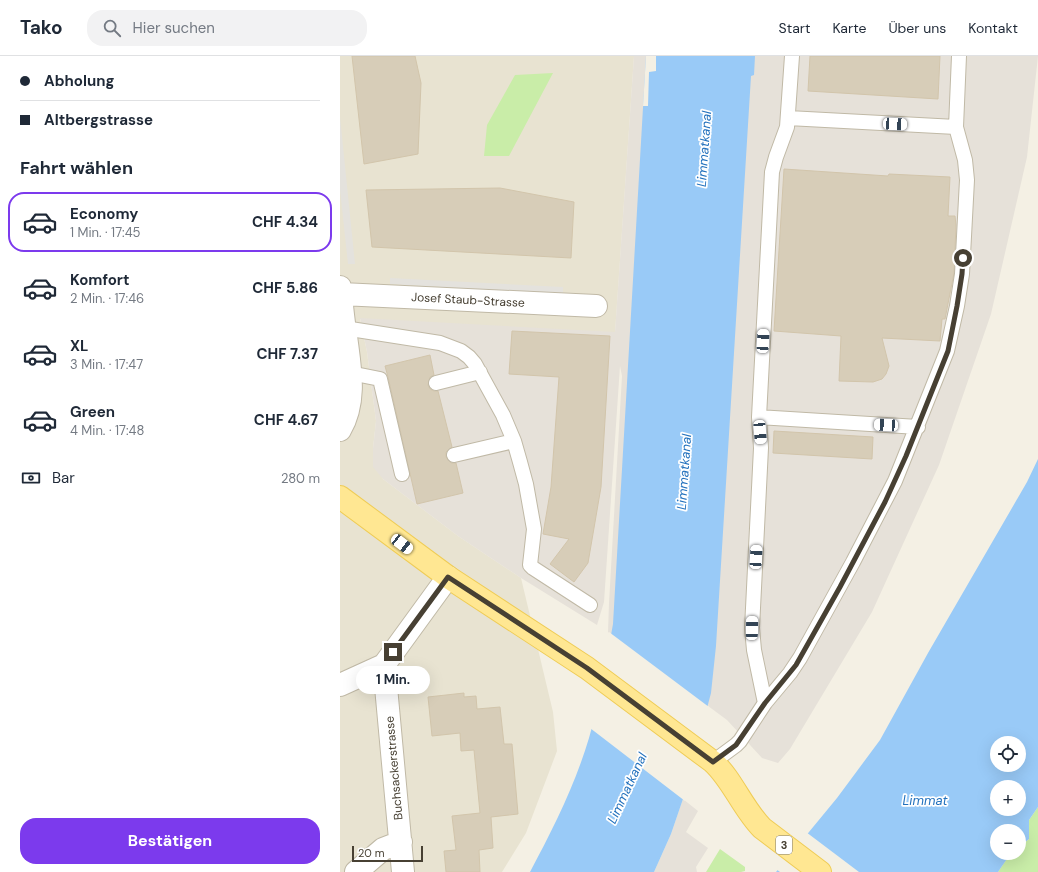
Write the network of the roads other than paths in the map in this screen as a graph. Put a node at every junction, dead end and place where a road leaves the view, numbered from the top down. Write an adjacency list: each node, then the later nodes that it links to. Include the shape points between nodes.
1 (792, 56): 3 (lane)
2 (959, 56): 4 (lane)
3 (788, 118): 4 (lane); 11 (lane, via 772,172)
4 (956, 127): 12 (lane, via 967,170 962,274 950,343)
5 (340, 291): 6 (street, Josef Staub-Strasse); 7 (street)
6 (596, 306)
7 (344, 328): 8 (street); 9 (lane, via 451,346 469,357)
8 (350, 372): 13 (street, via 350,404); 16 (lane, via 380,379)
9 (480, 372): 10 (lane); 14 (lane)
10 (436, 382)
11 (759, 417): 12 (lane); 22 (lane, via 761,448 752,628)
12 (918, 427): 22 (lane, via 896,481 812,637 790,673)
13 (340, 430)
14 (514, 441): 15 (lane); 19 (lane, via 534,520 530,565)
15 (454, 455)
16 (402, 474)
17 (340, 498): 18 (main road, 3)
18 (448, 577): 20 (street); 23 (main road, 3, via 587,668)
19 (590, 605)
20 (384, 665): 21 (street); 24 (street, Buchsackerstrasse)
21 (340, 685)
22 (765, 703): 23 (lane, via 736,745)
23 (713, 762): 27 (main road, 3, via 762,828)
24 (400, 842): 25 (street, via 383,849); 26 (street, Buchsackerstrasse)
25 (356, 872)
26 (403, 872)
27 (820, 872)

